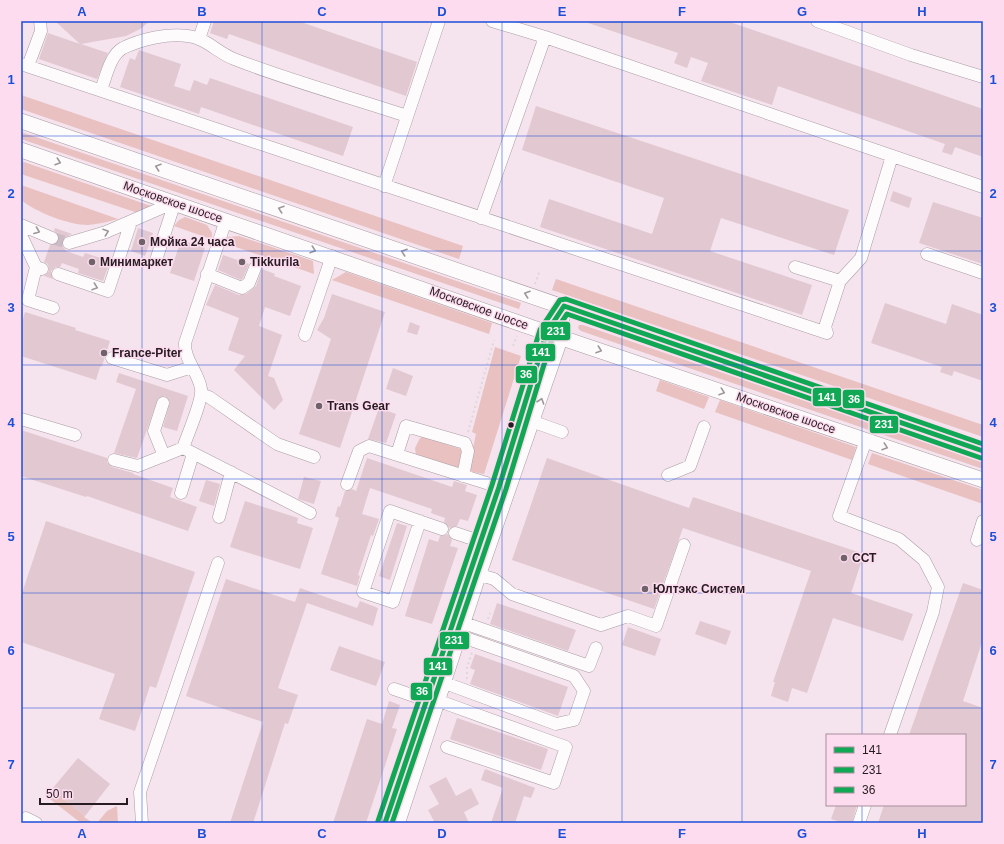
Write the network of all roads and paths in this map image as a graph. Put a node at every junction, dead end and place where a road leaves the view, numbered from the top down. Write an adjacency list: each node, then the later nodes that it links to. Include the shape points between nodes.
1 (40, 21): 8 (street, via 41,31)
2 (205, 21): 7 (street)
3 (439, 21): 11 (street)
4 (492, 21): 6 (street)
5 (817, 21): 9 (street, via 911,55)
6 (545, 37): 14 (street); 18 (street)
7 (199, 39): 10 (street, via 170,36 147,40 122,49 115,55); 11 (street, via 232,58)
8 (25, 65): 10 (street)
9 (983, 77)
10 (101, 90): 15 (street)
11 (407, 116): 15 (street)
12 (21, 120): 37 (main road, one-way to 12)
13 (21, 150): 17 (main road, Московское шоссе, one-way to 17)
14 (892, 156): 16 (street); 34 (street, via 861,258)
15 (384, 186): 18 (street)
16 (983, 187)
17 (175, 202): 19 (main road, Московское шоссе); 20 (street); 27 (street)
18 (481, 218): 34 (street, via 828,333 825,327)
19 (226, 220): 26 (main road, Московское шоссе, one-way to 26); 33 (street)
20 (131, 222): 24 (street, one-way to 20); 32 (street, one-way to 20, via 108,291)
21 (21, 225): 23 (street, one-way to 23)
22 (21, 235): 36 (street, via 39,268)
23 (52, 238)
24 (68, 243)
25 (927, 254): 31 (street)
26 (332, 256): 40 (main road, Московское шоссе); 41 (street)
27 (157, 257)
28 (796, 266): 34 (street)
29 (255, 268): 33 (street, via 249,283 242,288)
30 (540, 270): 35 (path)
31 (983, 273)
32 (58, 274)
33 (207, 274): 46 (street, via 185,343 186,355)
34 (840, 281)
35 (534, 285)
36 (24, 302): 38 (street)
37 (564, 306): 40 (street); 42 (street); 57 (main road)
38 (53, 308)
39 (518, 332): 44 (path)
40 (547, 332): 42 (main road, Московское шоссе); 67 (street)
41 (304, 335)
42 (562, 338): 50 (street, one-way to 42); 54 (main road, Московское шоссе, one-way to 54)
43 (494, 340): 55 (path)
44 (513, 346)
45 (112, 358): 46 (street, via 166,375)
46 (192, 367): 47 (street)
47 (201, 394): 56 (street); 60 (street, via 277,444)
48 (163, 402): 59 (street, via 154,431)
49 (21, 419): 53 (street)
50 (534, 422): 52 (street); 79 (street)
51 (704, 427): 63 (street, via 690,466)
52 (562, 432)
53 (75, 435)
54 (866, 440): 65 (main road, Московское шоссе, one-way to 65); 88 (street, via 839,516 900,539 924,560 938,587 933,612)
55 (466, 443): 58 (street, via 407,422); 64 (street, via 468,451)
56 (188, 451): 59 (street); 62 (street); 68 (street)
57 (983, 451)
58 (397, 454): 64 (street); 66 (street, via 376,447 363,448 356,456)
59 (164, 456): 61 (street, via 138,466)
60 (314, 456)
61 (114, 460)
62 (231, 472): 69 (street); 70 (street)
63 (668, 475)
64 (463, 476): 67 (street)
65 (983, 480)
66 (347, 484)
67 (499, 487): 76 (street)
68 (181, 493)
69 (310, 513)
70 (219, 517)
71 (420, 521): 71 (street, via 390,511 363,592 393,602); 73 (street)
72 (983, 521): 75 (street)
73 (442, 529)
74 (455, 533): 76 (street)
75 (977, 540)
76 (479, 541): 87 (street)
77 (684, 545): 79 (street, via 656,626 628,616 601,625 512,594 494,579)
78 (218, 563): 91 (street, via 140,792)
79 (480, 575): 80 (street)
80 (464, 623): 81 (street); 83 (street, via 589,666)
81 (460, 636): 82 (street); 84 (street)
82 (476, 642): 86 (path, via 466,668); 86 (street, via 574,676 584,691 574,720 556,724)
83 (596, 648)
84 (444, 683): 86 (street); 87 (street)
85 (394, 689): 87 (street)
86 (465, 691)
87 (432, 700): 89 (street, via 566,746 554,783); 92 (street); 93 (street)
88 (890, 734)
89 (447, 747)
90 (865, 806): 94 (street)
91 (142, 823)
92 (385, 823)
93 (399, 823)
94 (859, 823)

